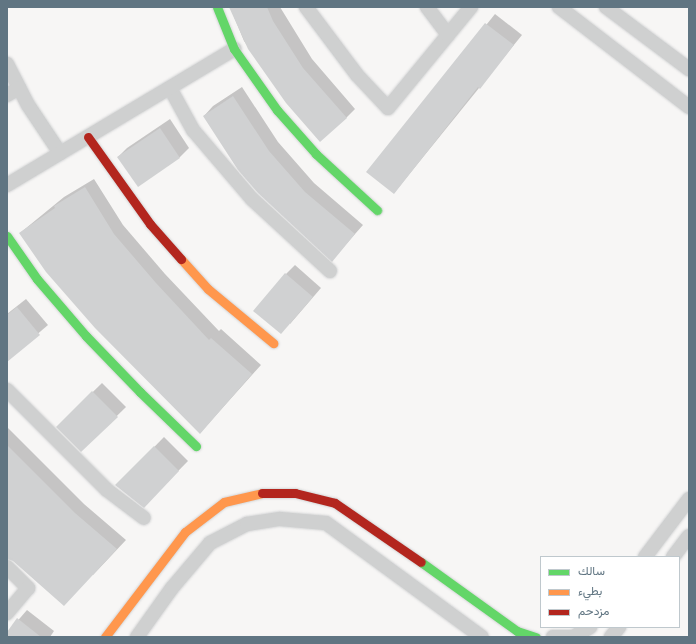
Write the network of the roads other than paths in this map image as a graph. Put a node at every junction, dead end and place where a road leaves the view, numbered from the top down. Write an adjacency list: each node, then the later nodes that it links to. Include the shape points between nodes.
1 (217, 7): 8 (street)
2 (306, 7): 7 (street, via 357,75 388,108)
3 (427, 7): 7 (street)
4 (471, 7): 7 (street)
5 (559, 7): 14 (street)
6 (606, 7): 10 (street)
7 (448, 35)
8 (234, 49): 12 (street); 18 (street, via 277,110 316,154)
9 (7, 64): 11 (street)
10 (689, 69)
11 (20, 88): 13 (street); 16 (street, via 28,105)
12 (170, 88): 15 (street); 20 (street, via 193,130 248,193)
13 (7, 95)
14 (689, 107)
15 (88, 137): 16 (street); 21 (street, via 150,224 208,289)
16 (60, 153): 17 (street)
17 (7, 185)
18 (377, 210)
19 (7, 236): 23 (street, via 37,279 86,336)
20 (330, 271)
21 (273, 343)
22 (7, 390): 25 (street, via 107,490)
23 (196, 446)
24 (689, 500): 27 (street)
25 (144, 518)
26 (689, 536): 28 (street)
27 (646, 556)
28 (674, 556)
29 (7, 567): 30 (street, via 28,588)
30 (7, 613)
31 (588, 628): 38 (street)
32 (618, 628): 39 (street)
33 (105, 637): 36 (street, via 185,532 224,502 260,493 295,493 335,503 517,631)
34 (137, 637): 35 (street, via 172,588 210,543 247,524 280,519 326,523)
35 (482, 637)
36 (536, 637)
37 (553, 637): 38 (street)
38 (573, 637)
39 (611, 637)

